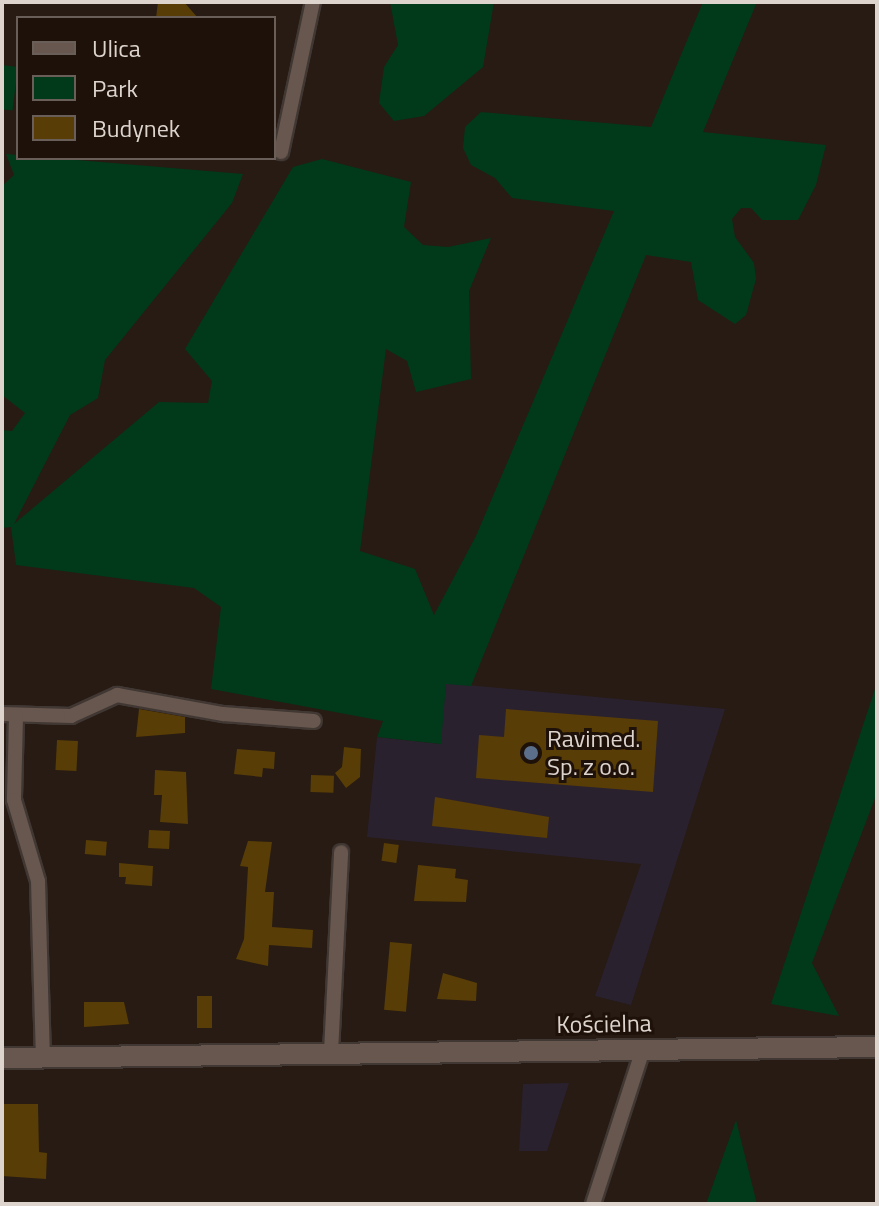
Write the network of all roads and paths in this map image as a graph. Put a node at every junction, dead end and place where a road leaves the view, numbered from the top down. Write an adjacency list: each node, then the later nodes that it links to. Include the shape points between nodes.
1 (313, 2): 2 (street)
2 (281, 152)
3 (9, 715): 4 (street, via 71,716 117,695 223,714); 10 (street, via 14,800 38,881)
4 (314, 721)
5 (341, 852): 8 (street)
6 (877, 1047): 7 (street, Kościelna)
7 (643, 1049): 8 (street, Kościelna); 11 (street)
8 (331, 1052): 10 (street, Kościelna)
9 (2, 1058): 10 (street, Kościelna)
10 (43, 1058)
11 (593, 1204)

